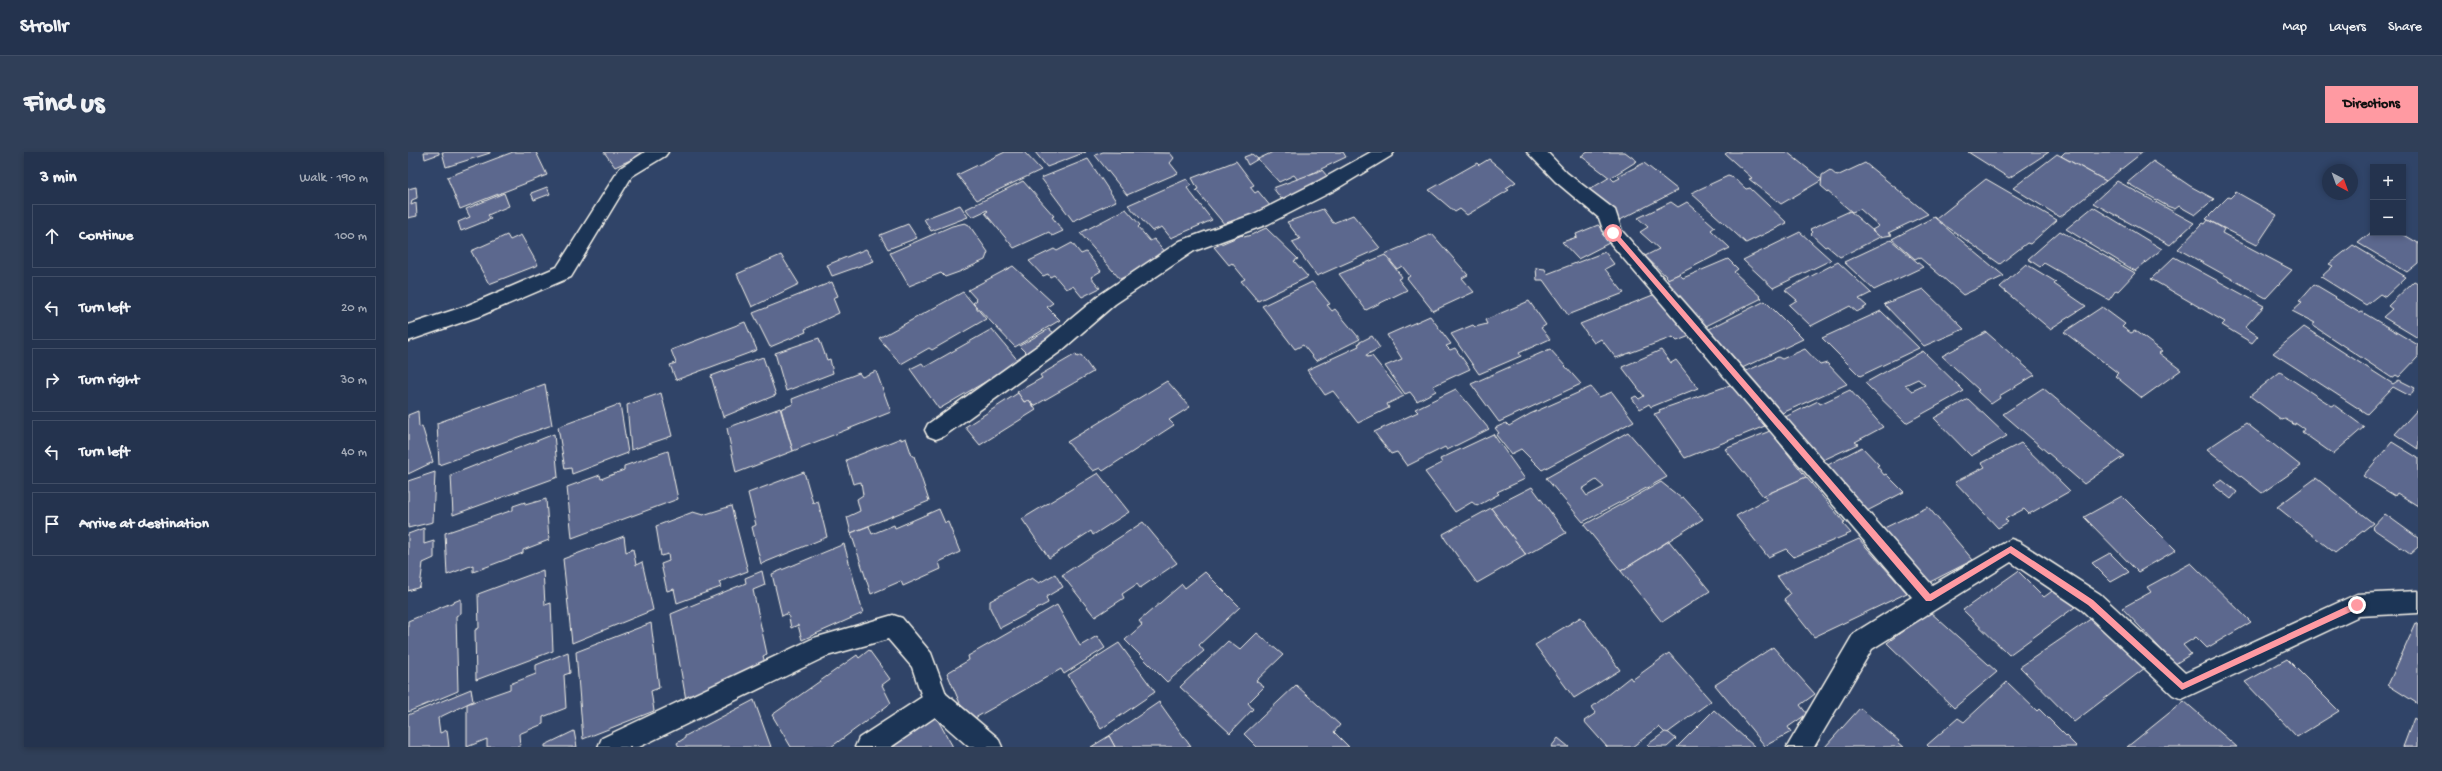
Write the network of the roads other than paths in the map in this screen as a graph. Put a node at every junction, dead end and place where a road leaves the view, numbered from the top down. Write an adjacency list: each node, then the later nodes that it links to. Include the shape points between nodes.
1 (659, 152): 4 (street, via 626,172 564,272 472,311)
2 (1385, 152): 5 (street, via 1261,219 1181,250 1108,299 1054,345)
3 (1536, 152): 6 (street, via 1561,178 1608,215 1613,233)
4 (408, 333)
5 (936, 430)
6 (1929, 599): 7 (street, via 2011,549 2091,602 2182,687 2357,605); 12 (street, via 1863,641)
7 (2418, 602)
8 (936, 702): 9 (street, via 922,661 893,626 823,646); 10 (street); 11 (street)
9 (611, 747)
10 (868, 747)
11 (989, 747)
12 (1800, 747)

